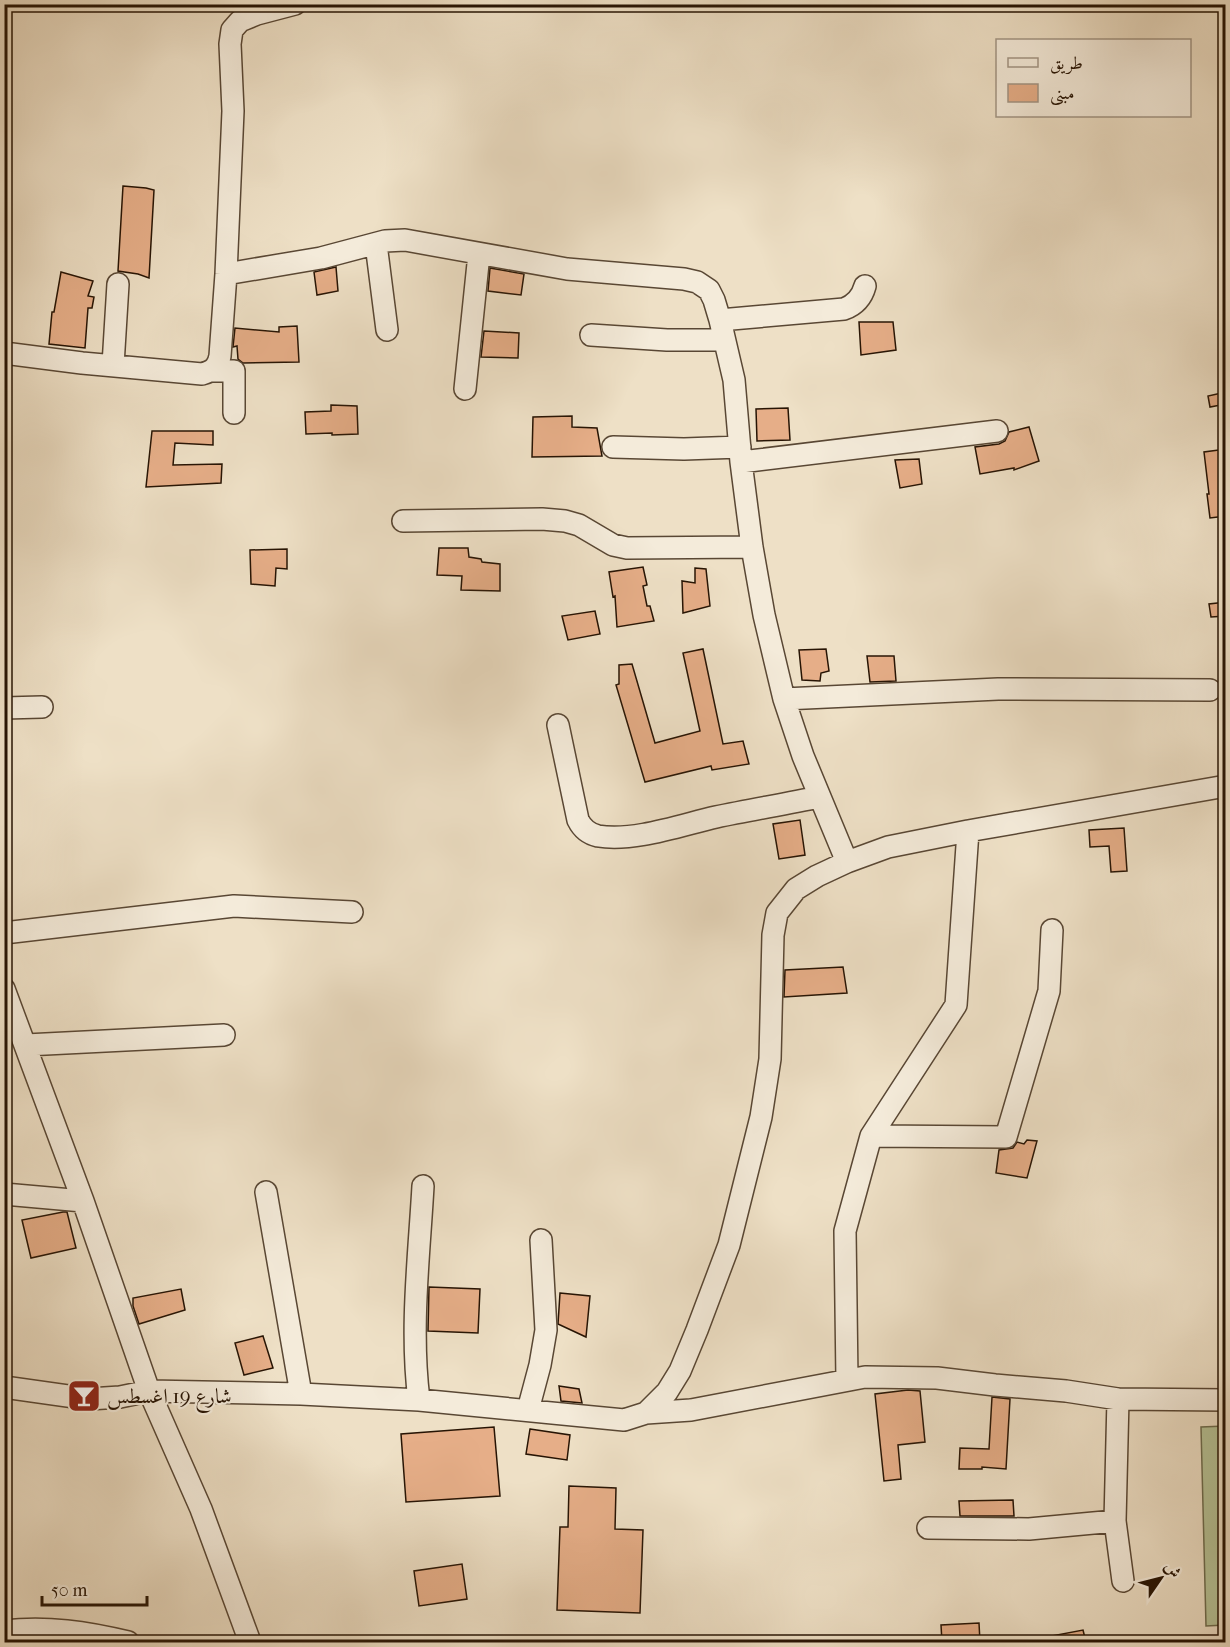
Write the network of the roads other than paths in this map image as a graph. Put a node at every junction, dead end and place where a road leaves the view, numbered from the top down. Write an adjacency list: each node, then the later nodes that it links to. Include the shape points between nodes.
1 (295, 4): 4 (street, via 240,21 232,30)
2 (376, 244): 3 (street, via 405,240); 4 (street); 7 (street)
3 (479, 254): 8 (street, via 567,269 697,282 709,290); 13 (street)
4 (226, 274): 12 (street, via 220,356)
5 (118, 284): 11 (street)
6 (865, 286): 8 (street, via 856,302 844,309)
7 (387, 330)
8 (722, 330): 9 (street, via 667,340); 17 (street, via 734,380)
9 (591, 335)
10 (4, 353): 11 (street)
11 (113, 365): 12 (street, via 202,374)
12 (213, 371): 14 (street, via 234,371)
13 (465, 389)
14 (234, 413)
15 (997, 431): 17 (street)
16 (613, 447): 17 (street)
17 (740, 454): 19 (street)
18 (403, 522): 19 (street, via 542,519 579,525 613,545 627,548)
19 (752, 547): 21 (street)
20 (1210, 690): 21 (street, via 998,689)
21 (784, 699): 26 (street)
22 (42, 707): 23 (street)
23 (4, 708)
24 (558, 724): 26 (street, via 578,820 591,834 642,834)
25 (1226, 786): 27 (street)
26 (819, 797): 28 (street)
27 (968, 831): 28 (street, via 888,847); 35 (street, via 956,1005)
28 (847, 862): 49 (street, via 796,889 777,914 765,1094 729,1245 680,1371 667,1392)
29 (352, 912): 31 (street, via 234,906)
30 (1052, 930): 35 (street, via 1049,991 1005,1137)
31 (4, 933)
32 (4, 989): 34 (street)
33 (224, 1035): 34 (street)
34 (26, 1045): 39 (street)
35 (872, 1136): 41 (street, via 845,1231)
36 (423, 1186): 46 (street, via 416,1314)
37 (266, 1192): 44 (street)
38 (4, 1194): 39 (street)
39 (83, 1201): 43 (street)
40 (542, 1240): 48 (street, via 546,1330)
41 (847, 1380): 45 (street, via 937,1378); 49 (street, via 691,1410)
42 (4, 1387): 43 (street, via 89,1399)
43 (149, 1391): 44 (street); 55 (street, via 201,1509)
44 (301, 1394): 46 (street)
45 (1118, 1399): 47 (street); 50 (street)
46 (419, 1400): 48 (street)
47 (1226, 1400)
48 (528, 1410): 49 (street, via 624,1420)
49 (646, 1413)
50 (1115, 1521): 51 (street, via 1029,1529); 52 (street)
51 (928, 1528)
52 (1123, 1581)
53 (4, 1631): 54 (street, via 77,1632)
54 (128, 1642)
55 (249, 1642)

